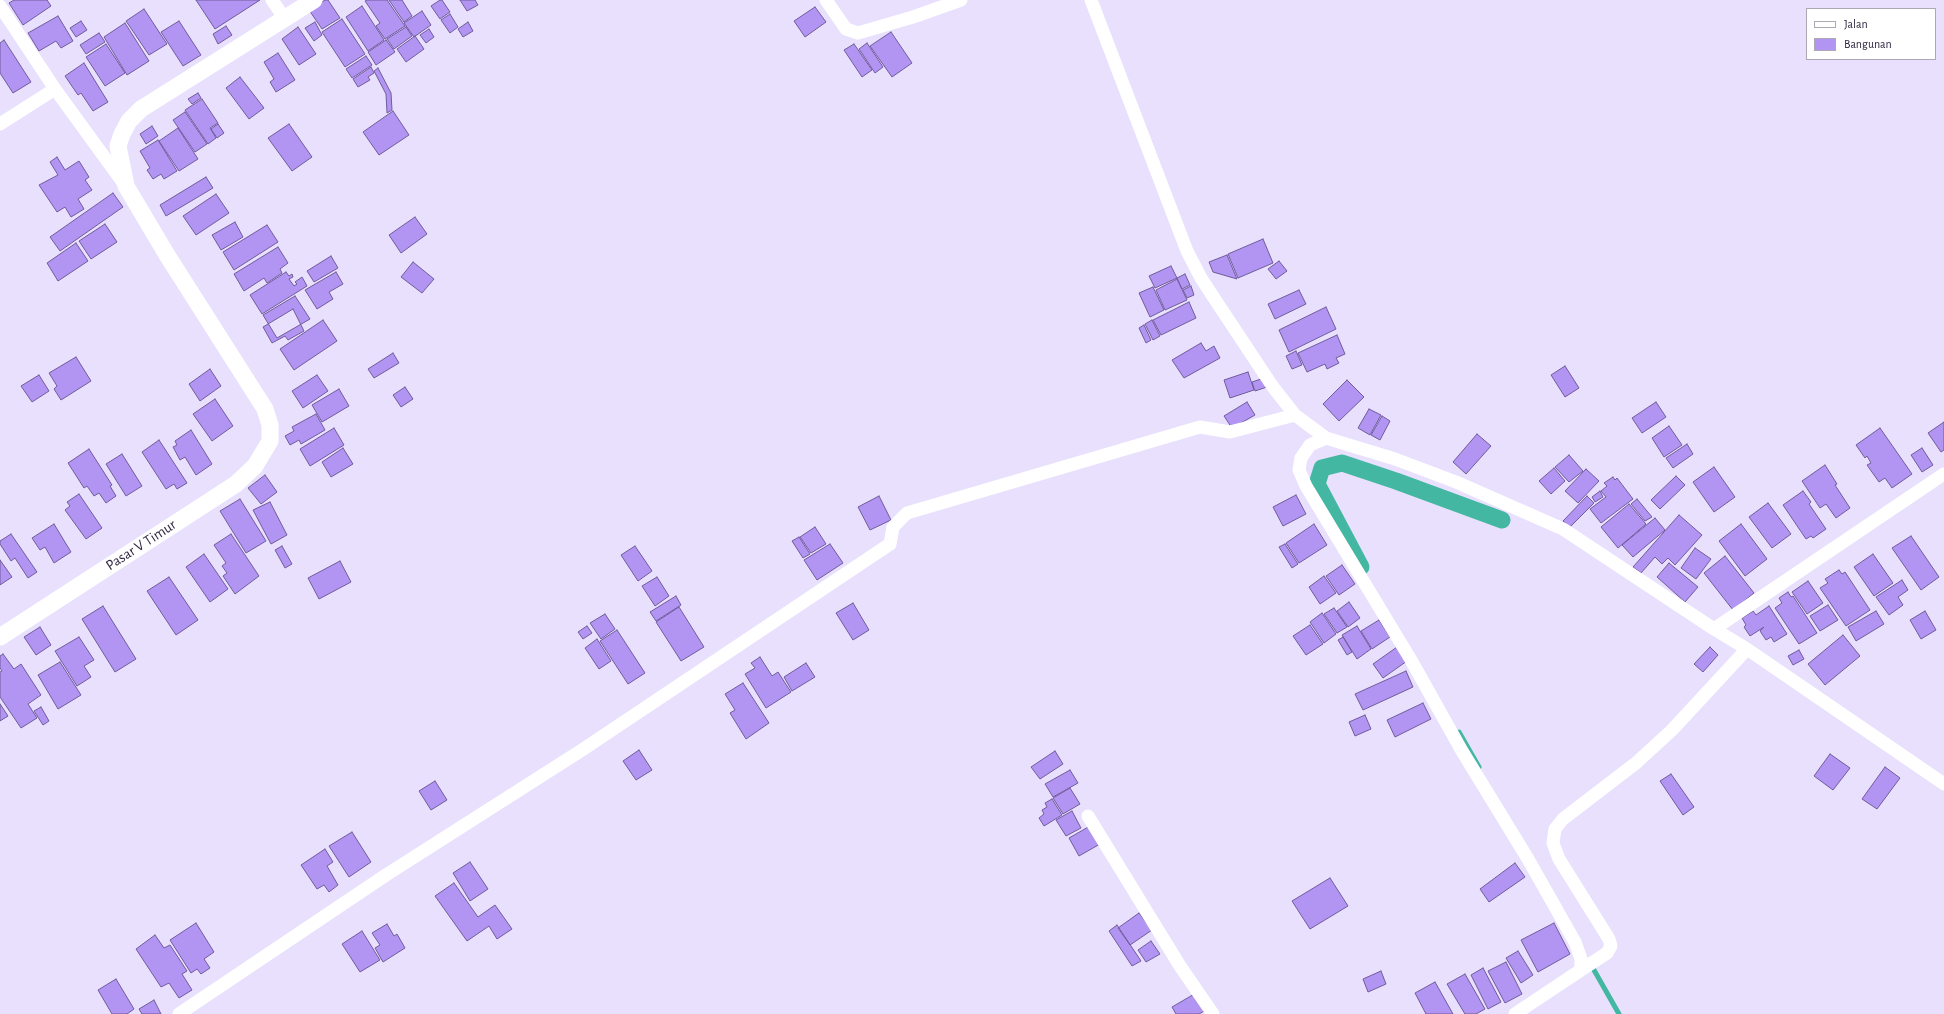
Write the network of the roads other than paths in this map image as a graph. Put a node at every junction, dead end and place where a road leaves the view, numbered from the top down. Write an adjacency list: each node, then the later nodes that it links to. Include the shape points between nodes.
1 (272, 0): 7 (street)
2 (314, 0): 7 (street)
3 (826, 0): 4 (street, via 846,29 858,33)
4 (961, 0)
5 (1091, 0): 11 (street, via 1187,251 1200,278 1273,387)
6 (0, 6): 8 (street)
7 (285, 19): 10 (street, via 141,109 130,121 118,146)
8 (55, 89): 9 (street); 10 (street)
9 (0, 124)
10 (126, 186): 15 (street, Pasar V Timur, via 166,255 265,409 270,425 270,441 255,466 236,484)
11 (1296, 415): 12 (street); 20 (street, via 1230,432 1200,427 907,513 893,527 890,544 582,750 386,875)
12 (1326, 438): 14 (street, via 1456,482 1563,530); 19 (street, via 1310,445 1301,458 1299,470 1304,481 1462,751 1528,858 1575,942)
13 (1944, 474): 14 (street)
14 (1714, 629): 16 (street)
15 (0, 637)
16 (1747, 649): 17 (street); 19 (street, via 1672,730 1636,763 1563,819 1555,830 1554,843 1559,859 1611,946 1607,953)
17 (1944, 784)
18 (1088, 816): 21 (street, via 1180,966)
19 (1584, 968): 22 (street)
20 (179, 1014)
21 (1213, 1014)
22 (1515, 1014)

